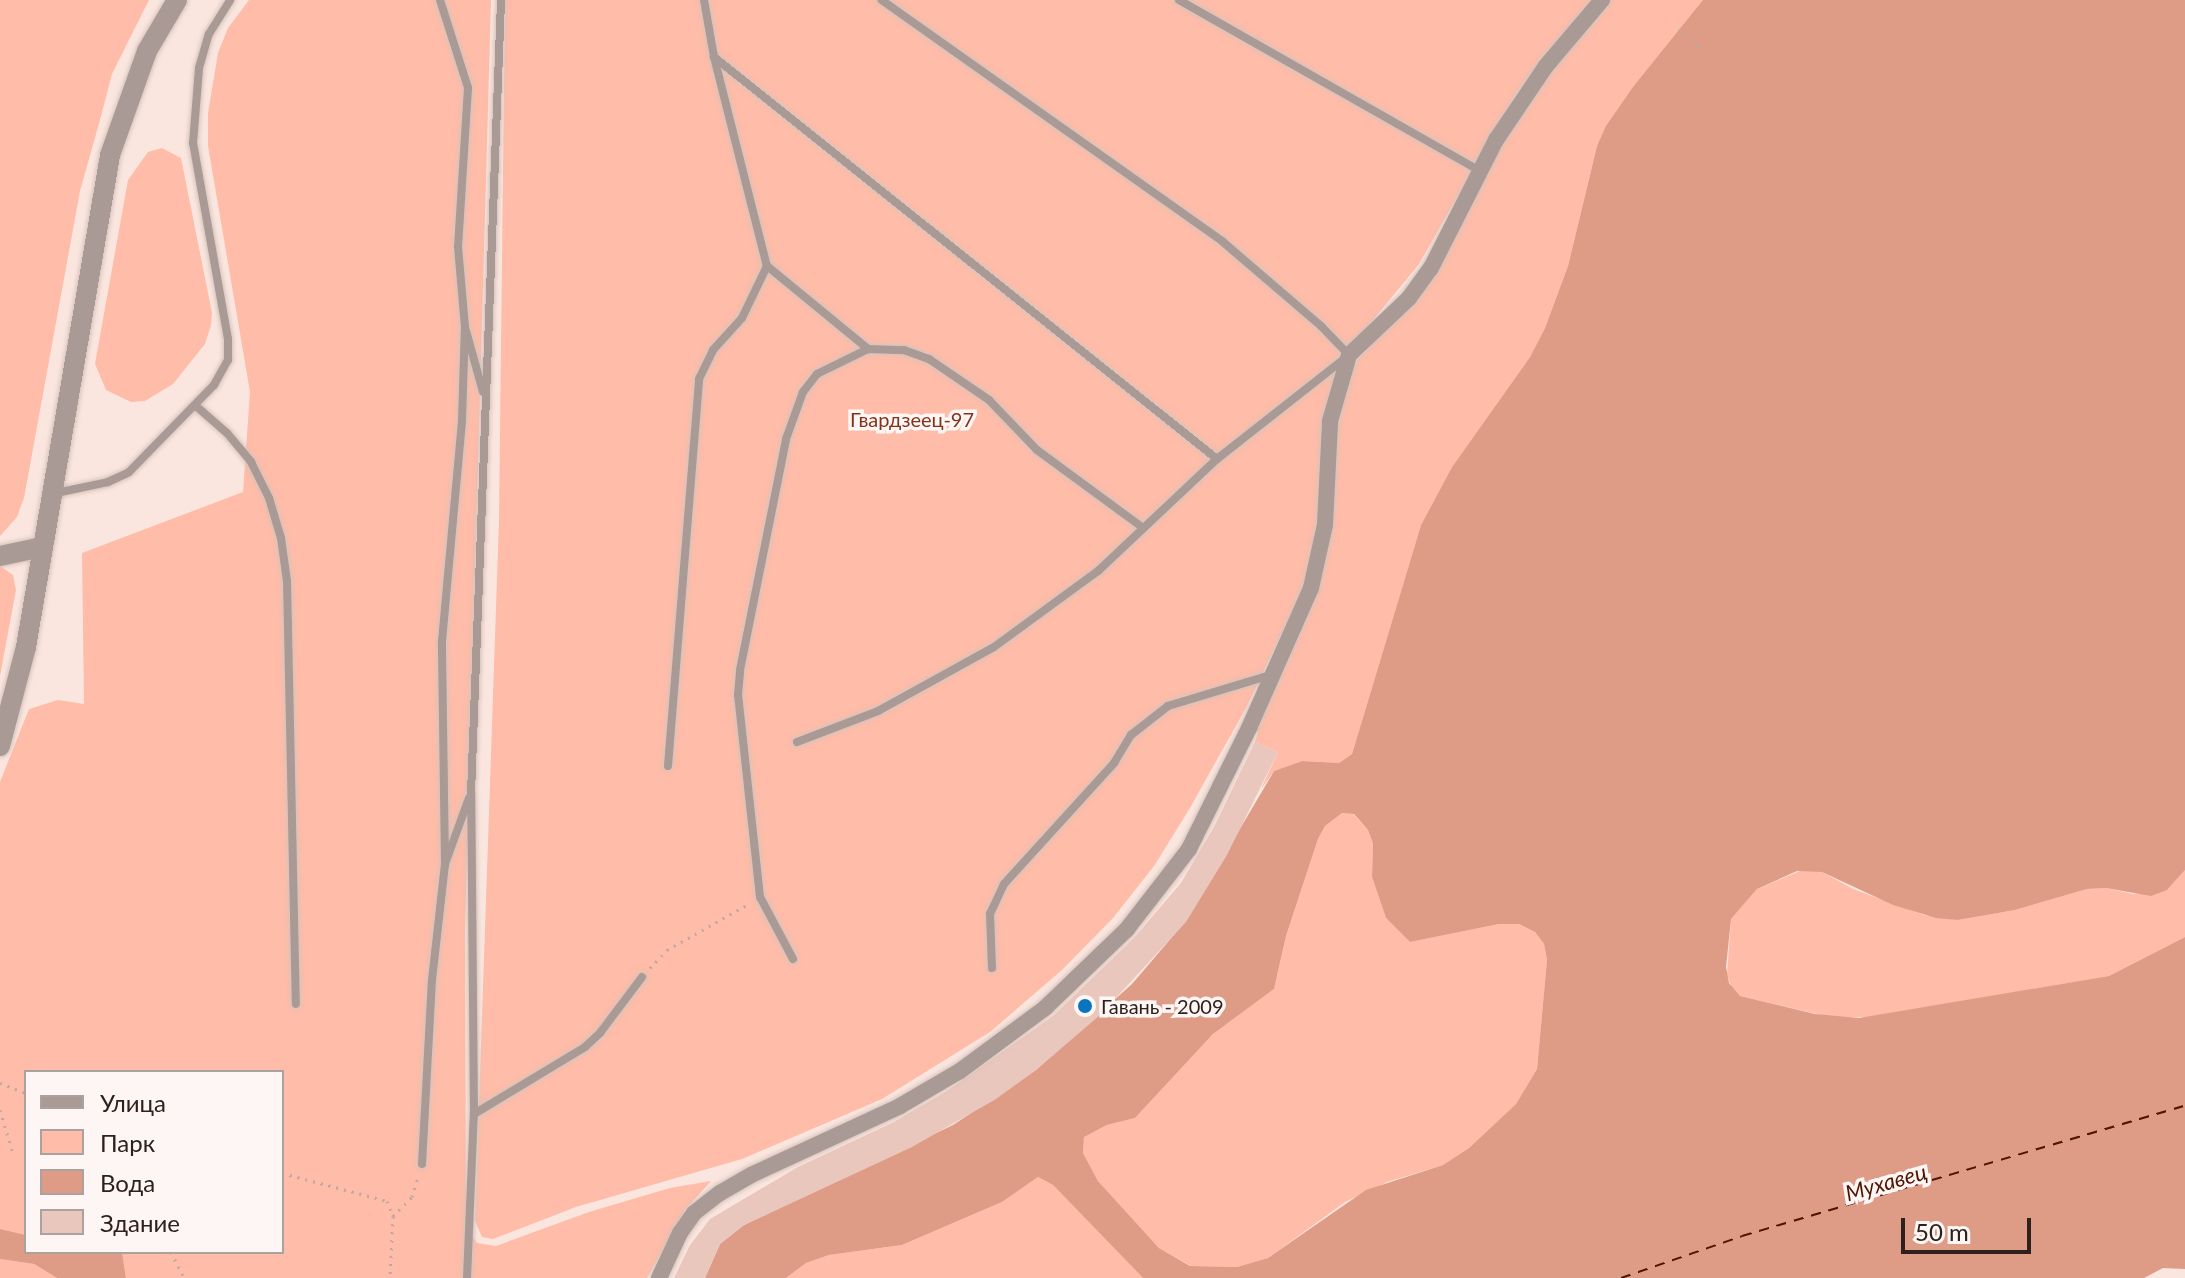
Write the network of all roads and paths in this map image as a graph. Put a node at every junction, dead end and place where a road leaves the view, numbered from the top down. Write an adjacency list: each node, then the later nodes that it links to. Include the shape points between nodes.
1 (177, 0): 20 (street, via 147,51 110,155)
2 (230, 0): 18 (lane, via 209,34 199,68 193,143 229,350 223,372)
3 (440, 0): 14 (lane, via 468,88 458,247)
4 (501, 0): 17 (lane)
5 (704, 0): 11 (lane)
6 (882, 0): 16 (lane, via 1222,241)
7 (1179, 0): 12 (lane)
8 (1602, 0): 12 (street, via 1546,66)
9 (1679, 29): 10 (path)
10 (1703, 50)
11 (714, 57): 13 (lane); 19 (lane)
12 (1480, 171): 16 (street, via 1431,268 1409,298)
13 (767, 266): 15 (lane); 27 (lane, via 742,318 713,350 699,379)
14 (465, 327): 17 (lane); 29 (lane, via 442,641)
15 (868, 349): 21 (lane, via 904,350 949,371 989,400 1037,450); 30 (lane, via 817,374 793,413 740,670 740,722)
16 (1349, 355): 19 (lane); 24 (street, via 1330,421 1320,556)
17 (486, 402): 28 (lane)
18 (196, 406): 20 (lane, via 129,472); 34 (lane, via 251,462 281,538 287,581)
19 (1217, 459): 21 (lane)
20 (51, 494): 22 (street)
21 (1143, 528): 25 (lane, via 1098,571 994,647 878,711)
22 (42, 547): 23 (street); 26 (street, via 26,647)
23 (0, 556)
24 (1272, 675): 32 (lane, via 1168,706 1131,735 1114,763 1004,884 990,914); 47 (street, via 1189,849 1127,929 1088,968 1045,1008 960,1071 900,1106 720,1193 694,1213)
25 (797, 742)
26 (0, 746)
27 (668, 766)
28 (471, 793): 29 (lane); 38 (lane)
29 (445, 864): 40 (lane, via 432,980)
30 (760, 897): 31 (lane); 33 (path, via 667,950)
31 (793, 959)
32 (992, 968)
33 (642, 977): 38 (lane, via 585,1047)
34 (296, 1004)
35 (0, 1083): 36 (path)
36 (24, 1092)
37 (0, 1110): 39 (path)
38 (474, 1114): 46 (lane)
39 (13, 1153)
40 (422, 1164): 42 (path, via 412,1197)
41 (284, 1174): 42 (path, via 387,1201)
42 (393, 1216): 45 (path)
43 (172, 1254): 44 (path)
44 (184, 1278)
45 (390, 1278)
46 (467, 1278)
47 (659, 1278)

